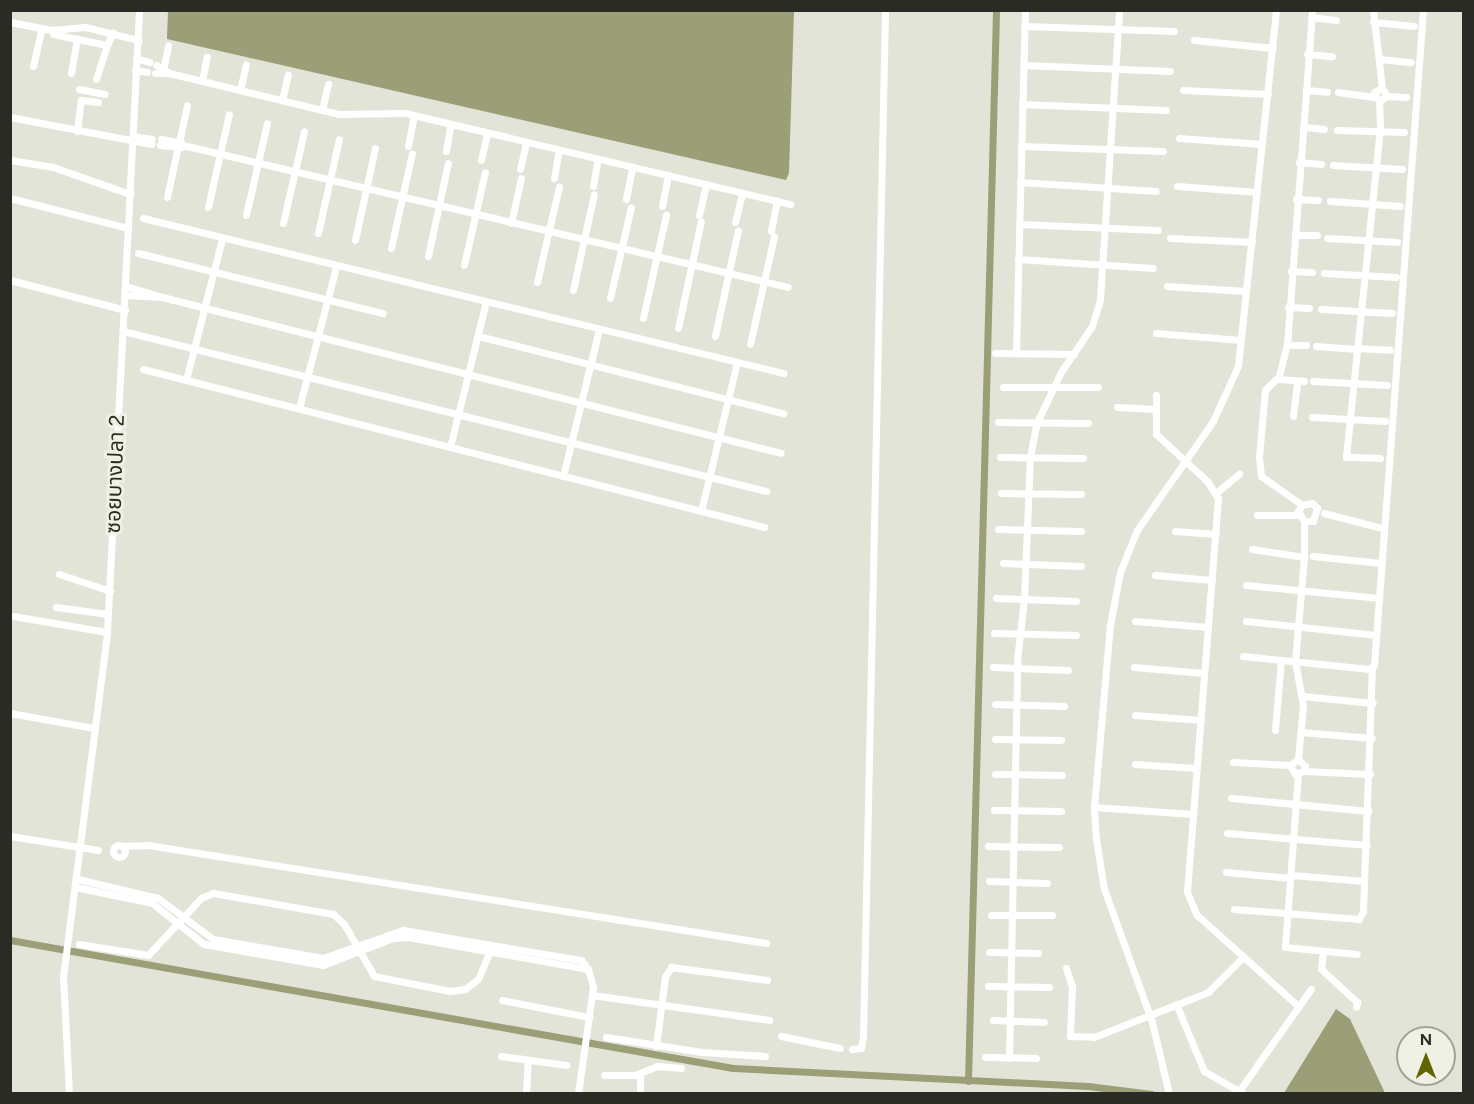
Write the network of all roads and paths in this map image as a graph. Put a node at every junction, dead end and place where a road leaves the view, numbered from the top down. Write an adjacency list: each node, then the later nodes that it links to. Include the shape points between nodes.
1 (140, 10): 19 (street, ซอยบางปลา 2)
2 (885, 10): 398 (street, via 864,1037 861,1048)
3 (1025, 10): 12 (street)
4 (1119, 10): 14 (street)
5 (1276, 10): 23 (street)
6 (1373, 10): 10 (street)
7 (1423, 10): 266 (street)
8 (1312, 14): 9 (street); 24 (street)
9 (1336, 20)
10 (1373, 22): 13 (street); 28 (street)
11 (10, 24): 16 (street); 17 (street, via 51,30 78,26)
12 (1024, 26): 14 (street); 32 (street)
13 (1414, 26)
14 (1118, 28): 15 (street); 33 (street)
15 (1174, 31)
16 (41, 32): 18 (street); 31 (street)
17 (113, 32): 19 (street); 21 (street)
18 (77, 39): 21 (street); 37 (street)
19 (138, 40): 27 (street, ซอยบางปลา 2)
20 (1194, 40): 23 (street)
21 (107, 45): 39 (street)
22 (168, 46): 34 (street)
23 (1273, 48): 51 (street)
24 (1307, 54): 26 (street); 46 (street)
25 (207, 56): 40 (street)
26 (1332, 56)
27 (136, 58): 34 (street); 35 (street, ซอยบางปลา 2)
28 (1380, 59): 29 (street); 42 (street)
29 (1411, 62)
30 (246, 65): 44 (street)
31 (33, 66)
32 (1023, 66): 33 (street); 56 (street)
33 (1114, 67): 36 (street); 58 (street)
34 (157, 69): 35 (street); 40 (street)
35 (135, 70): 75 (street, ซอยบางปลา 2)
36 (1170, 71)
37 (71, 73)
38 (288, 75): 55 (street)
39 (96, 79)
40 (202, 81): 44 (street)
41 (328, 84): 59 (street)
42 (1382, 88): 52 (street); 54 (street, via 1374,92)
43 (80, 89): 47 (street)
44 (240, 90): 55 (street)
45 (1183, 90): 51 (street)
46 (1306, 90): 48 (street); 66 (street)
47 (92, 91): 50 (street); 69 (street, via 94,101 81,100)
48 (1327, 92)
49 (1338, 92): 54 (street)
50 (105, 93)
51 (1268, 94): 81 (street)
52 (1387, 96): 53 (street); 54 (street)
53 (1406, 97)
54 (1376, 99): 73 (street)
55 (282, 100): 59 (street)
56 (1022, 104): 58 (street); 83 (street)
57 (188, 105): 80 (street)
58 (1111, 106): 60 (street); 84 (street)
59 (322, 110): 62 (street)
60 (1166, 110)
61 (229, 114): 90 (street)
62 (414, 116): 65 (street); 82 (street)
63 (10, 117): 69 (street)
64 (267, 123): 96 (street)
65 (451, 124): 72 (street); 87 (street)
66 (1304, 127): 67 (street); 94 (street)
67 (1324, 129)
68 (1337, 130): 73 (street)
69 (77, 131): 75 (street)
70 (304, 131): 104 (street)
71 (1404, 132): 73 (street)
72 (487, 133): 79 (street); 93 (street)
73 (1379, 133): 100 (street)
74 (1179, 138): 81 (street)
75 (133, 139): 77 (street); 118 (street, ซอยบางปลา 2)
76 (339, 139): 108 (street)
77 (152, 141)
78 (161, 142): 80 (street)
79 (526, 142): 86 (street); 101 (street)
80 (179, 144): 90 (street); 119 (street)
81 (1262, 144): 116 (street)
82 (408, 146)
83 (1021, 146): 84 (street); 109 (street)
84 (1108, 147): 88 (street); 111 (street)
85 (375, 148): 114 (street)
86 (559, 150): 91 (street); 107 (street)
87 (446, 151)
88 (1163, 151)
89 (412, 153): 121 (street)
90 (220, 155): 96 (street); 132 (street)
91 (597, 159): 99 (street); 152 (street)
92 (10, 160): 118 (street, via 53,167)
93 (481, 160)
94 (1299, 162): 97 (street); 123 (street)
95 (448, 163): 129 (street)
96 (258, 164): 104 (street); 134 (street)
97 (1322, 164)
98 (1333, 165): 100 (street)
99 (632, 167): 105 (street); 122 (street)
100 (1376, 168): 102 (street); 127 (street)
101 (520, 169)
102 (1402, 169)
103 (485, 172): 135 (street)
104 (294, 173): 108 (street); 138 (street)
105 (668, 175): 110 (street); 130 (street)
106 (521, 178): 139 (street)
107 (554, 178)
108 (330, 181): 114 (street); 145 (street)
109 (1020, 182): 111 (street); 140 (street)
110 (706, 184): 117 (street); 164 (street)
111 (1105, 186): 115 (street); 141 (street)
112 (1177, 186): 116 (street)
113 (559, 187): 144 (street)
114 (366, 189): 121 (street); 151 (street)
115 (1156, 190)
116 (1257, 192): 154 (street)
117 (742, 193): 125 (street); 170 (street)
118 (130, 194): 142 (street, ซอยบางปลา 2)
119 (167, 197)
120 (10, 198): 142 (street)
121 (403, 198): 129 (street); 156 (street)
122 (626, 199)
123 (1296, 199): 124 (street); 146 (street)
124 (1318, 200)
125 (777, 201): 128 (street); 176 (street)
126 (1330, 201): 127 (street)
127 (1370, 203): 131 (street); 153 (street)
128 (790, 204)
129 (440, 206): 135 (street); 159 (street)
130 (662, 206)
131 (1400, 206)
132 (208, 207)
133 (631, 207): 157 (street)
134 (246, 215)
135 (476, 215): 139 (street); 163 (street)
136 (666, 215): 160 (street)
137 (143, 218): 150 (street)
138 (282, 223)
139 (511, 223): 144 (street)
140 (1019, 224): 141 (street); 161 (street)
141 (1102, 226): 143 (street); 162 (street)
142 (128, 228): 177 (street, ซอยบางปลา 2)
143 (1158, 230)
144 (549, 232): 152 (street); 175 (street)
145 (318, 233)
146 (1294, 235): 147 (street); 167 (street)
147 (1317, 235)
148 (1170, 238): 154 (street)
149 (1327, 238): 153 (street)
150 (222, 239): 165 (street); 168 (street)
151 (355, 240)
152 (584, 240): 157 (street); 180 (street)
153 (1366, 240): 155 (street); 172 (street)
154 (1252, 242): 181 (street)
155 (1397, 242)
156 (391, 248)
157 (621, 249): 160 (street); 184 (street)
158 (138, 253): 168 (street)
159 (428, 256)
160 (657, 257): 164 (street); 195 (street)
161 (1018, 259): 162 (street); 212 (street)
162 (1101, 264): 166 (street); 213 (street, via 1094,318)
163 (464, 265)
164 (692, 265): 170 (street); 196 (street)
165 (336, 267): 185 (street); 186 (street)
166 (1153, 268)
167 (1292, 271): 169 (street); 187 (street)
168 (214, 272): 185 (street); 191 (street)
169 (1312, 272)
170 (729, 273): 176 (street); 201 (street)
171 (1324, 273): 172 (street)
172 (1362, 276): 173 (street); 192 (street)
173 (1396, 277)
174 (10, 280): 190 (street)
175 (537, 282)
176 (764, 282): 179 (street); 204 (street)
177 (126, 286): 182 (street, ซอยบางปลา 2); 183 (street)
178 (1167, 286): 181 (street)
179 (788, 287)
180 (573, 290)
181 (1246, 291): 203 (street)
182 (125, 295): 183 (street); 190 (street, ซอยบางปลา 2)
183 (162, 297): 191 (street)
184 (610, 298)
185 (327, 300): 193 (street); 202 (street)
186 (486, 301): 197 (street); 200 (street)
187 (1288, 307): 188 (street); 205 (street)
188 (1309, 309)
189 (1321, 309): 192 (street)
190 (125, 310): 198 (street, ซอยบางปลา 2)
191 (205, 310): 202 (street); 208 (street)
192 (1359, 312): 194 (street); 209 (street)
193 (383, 313)
194 (1392, 313)
195 (642, 318)
196 (678, 328)
197 (599, 329): 214 (street); 215 (street)
198 (123, 331): 208 (street); 284 (street, ซอยบางปลา 2)
199 (1155, 333): 203 (street)
200 (478, 336): 215 (street); 218 (street)
201 (715, 336)
202 (318, 339): 218 (street); 219 (street)
203 (1241, 340): 251 (street, via 1238,366 1221,405)
204 (750, 344)
205 (1287, 345): 206 (street); 220 (street)
206 (1306, 345)
207 (1316, 346): 209 (street)
208 (195, 348): 219 (street); 221 (street)
209 (1356, 349): 210 (street); 223 (street)
210 (1390, 350)
211 (995, 353): 212 (street)
212 (1016, 353): 213 (street)
213 (1074, 354): 227 (street)
214 (737, 362): 217 (street); 229 (street)
215 (590, 364): 229 (street); 230 (street)
216 (142, 369): 221 (street)
217 (783, 373)
218 (468, 374): 230 (street); 235 (street)
219 (308, 376): 232 (street); 235 (street)
220 (1277, 379): 222 (street); 260 (street, via 1265,390 1261,476)
221 (186, 380): 232 (street)
222 (1305, 381): 223 (street); 236 (street)
223 (1353, 384): 224 (street); 238 (street)
224 (1387, 385)
225 (1003, 387): 227 (street)
226 (1098, 387): 227 (street)
227 (1054, 388): 241 (street)
228 (1155, 395): 233 (street)
229 (728, 399): 234 (street); 243 (street)
230 (581, 403): 243 (street); 244 (street)
231 (1117, 407): 233 (street)
232 (299, 408): 245 (street)
233 (1155, 410): 251 (street, via 1156,434)
234 (783, 413)
235 (458, 414): 244 (street); 245 (street)
236 (1293, 417)
237 (1312, 417): 238 (street)
238 (1351, 420): 239 (street); 250 (street, via 1346,457)
239 (1385, 421)
240 (998, 422): 241 (street)
241 (1037, 422): 242 (street); 248 (street)
242 (1088, 423)
243 (719, 438): 246 (street); 254 (street)
244 (571, 442): 253 (street); 254 (street)
245 (450, 447): 253 (street)
246 (781, 453)
247 (1000, 457): 248 (street)
248 (1030, 457): 249 (street); 258 (street)
249 (1083, 458)
250 (1380, 458)
251 (1185, 460): 257 (street); 337 (street, via 1137,530 1120,572 1110,625)
252 (1239, 474): 257 (street)
253 (563, 476): 261 (street)
254 (710, 477): 255 (street); 261 (street)
255 (766, 491)
256 (1001, 493): 258 (street)
257 (1216, 493): 271 (street)
258 (1026, 494): 259 (street); 268 (street)
259 (1081, 494)
260 (1302, 505): 264 (street); 264 (street, via 1312,503 1317,508 1313,521)
261 (701, 511): 265 (street)
262 (1324, 513): 266 (street)
263 (1257, 515): 264 (street)
264 (1301, 518): 274 (street)
265 (764, 526)
266 (1382, 528): 276 (street)
267 (999, 529): 268 (street)
268 (1027, 530): 269 (street); 277 (street)
269 (1081, 531)
270 (1175, 531): 271 (street)
271 (1216, 534): 281 (street)
272 (1252, 549): 274 (street)
273 (1314, 556): 276 (street)
274 (1304, 557): 283 (street)
275 (1003, 563): 277 (street)
276 (1381, 563): 286 (street)
277 (1026, 564): 278 (street); 287 (street)
278 (1081, 566)
279 (59, 574): 284 (street)
280 (1155, 575): 281 (street)
281 (1212, 580): 295 (street)
282 (1246, 585): 283 (street)
283 (1301, 589): 286 (street); 294 (street)
284 (110, 591): 290 (street, ซอยบางปลา 2)
285 (996, 598): 287 (street)
286 (1378, 598): 300 (street)
287 (1024, 599): 288 (street); 298 (street)
288 (1076, 601)
289 (56, 607): 290 (street)
290 (108, 614): 296 (street, ซอยบางปลา 2)
291 (13, 616): 296 (street)
292 (1135, 621): 295 (street)
293 (1246, 621): 294 (street)
294 (1297, 625): 300 (street); 303 (street)
295 (1208, 627): 309 (street)
296 (107, 632): 318 (street, ซอยบางปลา 2)
297 (994, 633): 298 (street)
298 (1018, 633): 299 (street); 305 (street)
299 (1076, 635)
300 (1376, 635): 307 (street)
301 (1243, 656): 302 (street)
302 (1281, 660): 303 (street); 319 (street)
303 (1295, 662): 307 (street); 310 (street)
304 (993, 667): 305 (street)
305 (1017, 668): 308 (street); 313 (street)
306 (1134, 668): 309 (street)
307 (1372, 668): 311 (street)
308 (1068, 670)
309 (1204, 674): 317 (street)
310 (1302, 696): 311 (street); 320 (street)
311 (1373, 703): 321 (street)
312 (995, 704): 313 (street)
313 (1016, 705): 314 (street); 323 (street)
314 (1064, 706)
315 (10, 713): 318 (street)
316 (1135, 715): 317 (street)
317 (1201, 720): 329 (street)
318 (93, 728): 349 (street, ซอยบางปลา 2)
319 (1275, 730)
320 (1301, 732): 321 (street); 325 (street)
321 (1371, 738): 333 (street)
322 (995, 739): 323 (street)
323 (1016, 739): 324 (street); 332 (street)
324 (1061, 740)
325 (1298, 759): 328 (street); 330 (street, via 1305,766)
326 (1233, 762): 328 (street)
327 (1135, 764): 329 (street)
328 (1290, 765): 330 (street)
329 (1196, 768): 342 (street)
330 (1301, 773): 333 (street); 336 (street)
331 (995, 774): 332 (street)
332 (1016, 774): 334 (street); 339 (street)
333 (1370, 774): 341 (street)
334 (1062, 775)
335 (1232, 798): 336 (street)
336 (1297, 805): 341 (street); 345 (street)
337 (1094, 807): 342 (street); 388 (street, via 1104,889)
338 (994, 810): 339 (street)
339 (1015, 810): 340 (street); 348 (street)
340 (1061, 811)
341 (1368, 811): 346 (street)
342 (1192, 814): 374 (street, via 1186,876 1191,903 1197,915)
343 (1227, 833): 345 (street)
344 (10, 836): 349 (street)
345 (1295, 839): 346 (street); 352 (street)
346 (1366, 845): 353 (street)
347 (988, 846): 348 (street)
348 (1015, 846): 350 (street); 355 (street)
349 (81, 847): 356 (street, ซอยบางปลา 2); 364 (street, via 112,852 116,845 148,845)
350 (1059, 847)
351 (1226, 872): 352 (street)
352 (1292, 876): 353 (street); 359 (street)
353 (1364, 881): 359 (street, via 1359,919)
354 (990, 882): 355 (street)
355 (1014, 882): 357 (street); 362 (street)
356 (76, 883): 363 (street, via 158,898); 411 (street, ซอยบางปลา 2, via 65,960)
357 (1047, 884)
358 (1234, 909): 359 (street)
359 (1288, 914): 369 (street, via 1285,947)
360 (991, 915): 362 (street)
361 (1052, 915): 362 (street)
362 (1013, 916): 368 (street)
363 (181, 921): 365 (street, via 142,956); 367 (street, via 213,939 324,958); 367 (street, via 201,898 219,894 325,911 340,919)
364 (766, 943)
365 (80, 944)
366 (492, 944): 367 (street, via 403,930); 370 (street); 376 (street, via 572,957)
367 (358, 949): 370 (street, via 399,938); 370 (street, via 374,976 456,992 478,979)
368 (1013, 951): 371 (street); 372 (street); 379 (street)
369 (1323, 951): 373 (street); 387 (street, via 1321,969 1358,1002)
370 (490, 952): 376 (street)
371 (989, 952)
372 (1038, 953)
373 (1358, 954)
374 (1243, 957): 384 (street, via 1208,992); 386 (street)
375 (1065, 968): 388 (street, via 1072,986 1070,1036 1101,1035)
376 (588, 969): 382 (street)
377 (767, 980): 385 (street, via 671,967 664,978)
378 (988, 986): 379 (street)
379 (1011, 986): 380 (street); 392 (street)
380 (1049, 987)
381 (1311, 989): 386 (street)
382 (592, 995): 385 (street); 389 (street)
383 (502, 1000): 389 (street)
384 (1176, 1004): 388 (street); 410 (street, via 1204,1071)
385 (661, 1005): 390 (street); 396 (street)
386 (1299, 1007): 410 (street)
387 (1356, 1007)
388 (1150, 1015): 409 (street)
389 (589, 1017): 413 (street)
390 (769, 1020)
391 (993, 1020): 392 (street)
392 (1010, 1021): 393 (street); 402 (street)
393 (1044, 1022)
394 (781, 1036): 397 (street)
395 (606, 1037): 396 (street)
396 (656, 1046): 400 (street)
397 (840, 1047)
398 (852, 1049)
399 (501, 1056): 404 (street)
400 (765, 1056)
401 (985, 1057): 402 (street)
402 (1009, 1058): 403 (street)
403 (1036, 1058)
404 (528, 1059): 405 (street); 412 (street)
405 (566, 1065)
406 (681, 1068): 407 (street, via 657,1066)
407 (640, 1074): 408 (street); 414 (street)
408 (604, 1075)
409 (1169, 1091)
410 (1242, 1092)
411 (69, 1094)
412 (526, 1094)
413 (578, 1094)
414 (640, 1094)

